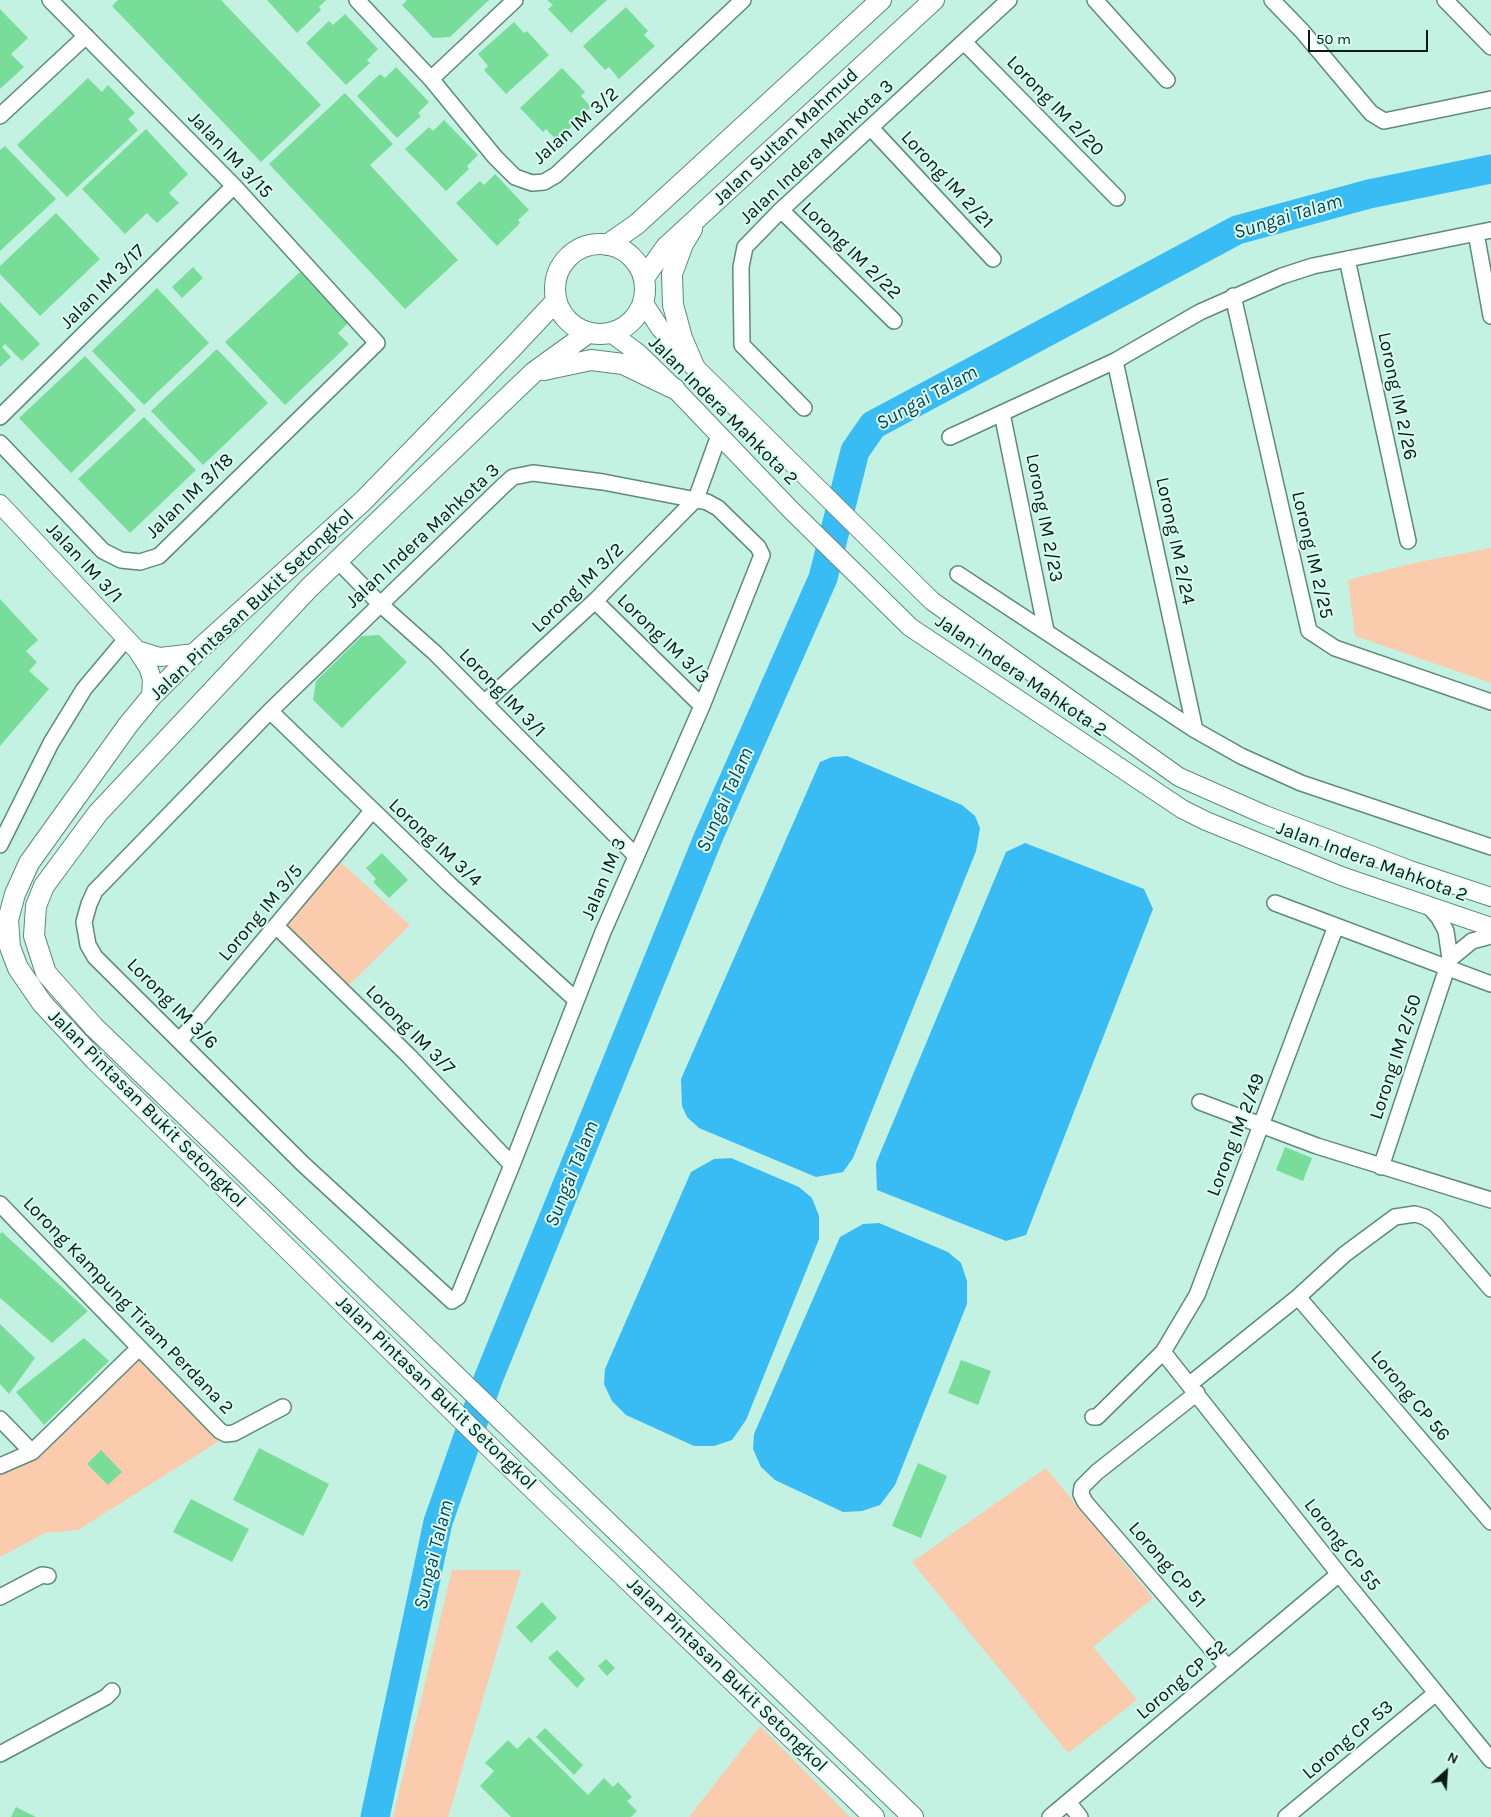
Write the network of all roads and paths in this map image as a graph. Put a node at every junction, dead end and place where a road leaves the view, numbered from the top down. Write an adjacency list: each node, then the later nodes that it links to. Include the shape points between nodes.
1 (50, 0): 11 (street, Jalan IM 3/15)
2 (357, 0): 14 (street, Jalan IM 3/2)
3 (515, 0): 14 (street)
4 (743, 0): 14 (street, Jalan IM 3/2, via 567,165 544,182 532,183 515,177 494,157)
5 (881, 0): 25 (main road, Jalan Sultan Mahmud, via 637,224)
6 (934, 0): 22 (main road, Jalan Sultan Mahmud)
7 (1009, 0): 12 (street, Jalan Indera Mahkota 3)
8 (1095, 0): 15 (street)
9 (1272, 0): 16 (street, via 1371,113 1384,120)
10 (1446, 0): 13 (street)
11 (86, 36): 17 (street); 19 (street, Jalan IM 3/15)
12 (964, 42): 18 (street, Jalan Indera Mahkota 3); 20 (street, Lorong IM 2/20)
13 (1491, 47)
14 (431, 79)
15 (1167, 80)
16 (1491, 99)
17 (0, 116)
18 (871, 128): 21 (street, Jalan Indera Mahkota 3); 26 (street, Lorong IM 2/21)
19 (234, 186): 36 (street, Jalan IM 3/15); 43 (street, Jalan IM 3/17)
20 (1117, 198)
21 (780, 210): 33 (street, Lorong IM 2/22); 41 (street, Jalan Indera Mahkota 3, via 742,254 742,345)
22 (698, 219): 28 (main road, Jalan Sultan Mahmud, via 666,247); 38 (main road, via 683,244 672,274 672,305)
23 (1491, 230): 24 (street)
24 (1476, 233): 27 (street); 32 (street)
25 (606, 244): 28 (main road, via 630,256); 30 (main road, via 577,250 566,259 554,286)
26 (993, 259)
27 (1347, 260): 29 (street, via 1313,266); 49 (street, Lorong IM 2/26)
28 (644, 278): 31 (main road)
29 (1233, 296): 37 (street); 58 (street, Lorong IM 2/25, via 1309,631 1334,648)
30 (556, 301): 34 (main road, via 562,315 573,326); 56 (main road, Jalan Pintasan Bukit Setongkol, via 363,501)
31 (643, 302): 35 (main road, via 631,321); 38 (street, Jalan Indera Mahkota 2, via 660,328)
32 (1491, 316)
33 (894, 321)
34 (588, 333): 35 (main road); 39 (main road, Jalan Pintasan Bukit Setongkol)
35 (611, 333): 40 (street, Jalan Indera Mahkota 2, via 638,353)
36 (377, 343): 46 (street, Jalan IM 3/18, via 159,556 140,562 121,560 102,551)
37 (1115, 361): 42 (street); 62 (street, Lorong IM 2/24)
38 (694, 366): 67 (street, Jalan Indera Mahkota 2, via 932,601 1178,777 1274,819)
39 (534, 372): 40 (main road, via 591,360 622,364); 50 (main road, Jalan Pintasan Bukit Setongkol)
40 (675, 389): 44 (street, Jalan Indera Mahkota 2)
41 (804, 408)
42 (1002, 413): 45 (street); 54 (street, Lorong IM 2/23)
43 (0, 417)
44 (719, 435): 47 (street); 69 (street, Jalan Indera Mahkota 2, via 910,627 1182,809 1335,873)
45 (950, 437)
46 (0, 443)
47 (696, 499): 52 (street, Lorong IM 3/2); 53 (street, Jalan Indera Mahkota 3, via 604,482 521,474 505,484); 60 (street, Jalan IM 3, via 718,508 758,547 762,555)
48 (0, 504): 55 (street, Jalan IM 3/1)
49 (1408, 542)
50 (339, 562): 53 (street, Lorong IM 3/1); 105 (main road, Jalan Pintasan Bukit Setongkol, via 309,588 98,813 44,886 36,906 34,936 46,973 94,1027)
51 (958, 574): 54 (street)
52 (595, 601): 59 (street, Lorong IM 3/2); 60 (street, Lorong IM 3/3)
53 (380, 604): 59 (street, Lorong IM 3/1, via 435,652); 61 (street, Jalan Indera Mahkota 3)
54 (1046, 632): 62 (street)
55 (131, 645): 56 (street, via 160,657); 57 (street, Jalan IM 3/1, via 148,667); 64 (street, via 84,690 51,743)
56 (194, 653): 57 (main road, Jalan Pintasan Bukit Setongkol)
57 (152, 697): 106 (main road, Jalan Pintasan Bukit Setongkol, via 128,725 29,864 15,894 8,920 10,947 18,968 42,1003 95,1060 502,1459)
58 (1491, 702)
59 (484, 703): 66 (street, Lorong IM 3/1)
60 (702, 706): 66 (street, Jalan IM 3)
61 (270, 711): 63 (street, Lorong IM 3/4); 77 (street, Lorong IM 3/6, via 95,891 84,922 88,945 95,957)
62 (1195, 730): 65 (street, via 1241,756 1301,783)
63 (372, 811): 70 (street, Lorong IM 3/5); 76 (street, Lorong IM 3/4)
64 (0, 845)
65 (1491, 847)
66 (635, 855): 76 (street, Jalan IM 3)
67 (1491, 897)
68 (1275, 903): 71 (street)
69 (1427, 904): 72 (street, Jalan Indera Mahkota 2); 74 (street, via 1446,931)
70 (276, 926): 77 (street, Lorong IM 3/5); 80 (street, Lorong IM 3/7, via 409,1056)
71 (1336, 926): 74 (street); 79 (street, Lorong IM 2/49)
72 (1491, 927)
73 (1491, 936): 74 (street, via 1472,941)
74 (1448, 963): 75 (street); 81 (street, Lorong IM 2/50)
75 (1491, 984)
76 (576, 1000): 80 (street, Jalan IM 3)
77 (180, 1040): 86 (street, Lorong IM 3/6, via 303,1164)
78 (1200, 1102): 79 (street)
79 (1261, 1127): 81 (street); 88 (street, Lorong IM 2/49, via 1197,1295)
80 (512, 1166): 86 (street, Jalan IM 3, via 458,1297)
81 (1381, 1167): 82 (street)
82 (1491, 1200)
83 (0, 1204): 87 (street, Lorong Kampung Tiram Perdana 2)
84 (1491, 1289): 85 (street, via 1435,1224 1415,1214 1395,1217 1345,1254)
85 (1298, 1296): 89 (street); 95 (street, Lorong CP 56)
86 (452, 1301)
87 (139, 1348): 90 (street, Lorong Kampung Tiram Perdana 2, via 226,1434 234,1433); 93 (street)
88 (1163, 1352): 89 (street, Lorong CP 55); 91 (street, Lorong IM 2/49, via 1097,1417)
89 (1193, 1389): 96 (street, Lorong CP 55); 99 (street, Lorong CP 51, via 1097,1472 1082,1487 1082,1494 1085,1502)
90 (283, 1407)
91 (1093, 1417)
92 (0, 1420): 93 (street)
93 (32, 1452): 94 (street)
94 (0, 1466)
95 (1491, 1522)
96 (1339, 1574): 99 (street, Lorong CP 52); 101 (street, Lorong CP 55)
97 (48, 1576): 98 (street, via 42,1575)
98 (0, 1597)
99 (1228, 1668): 104 (street, Lorong CP 52)
100 (112, 1691): 102 (street)
101 (1436, 1693): 103 (street, Lorong CP 55); 110 (street, Lorong CP 53)
102 (0, 1754)
103 (1491, 1760)
104 (1068, 1802): 108 (street, Lorong CP 52); 109 (street)
105 (906, 1810): 107 (street)
106 (874, 1817)
107 (921, 1817)
108 (1050, 1817)
109 (1080, 1817)
110 (1286, 1817)

